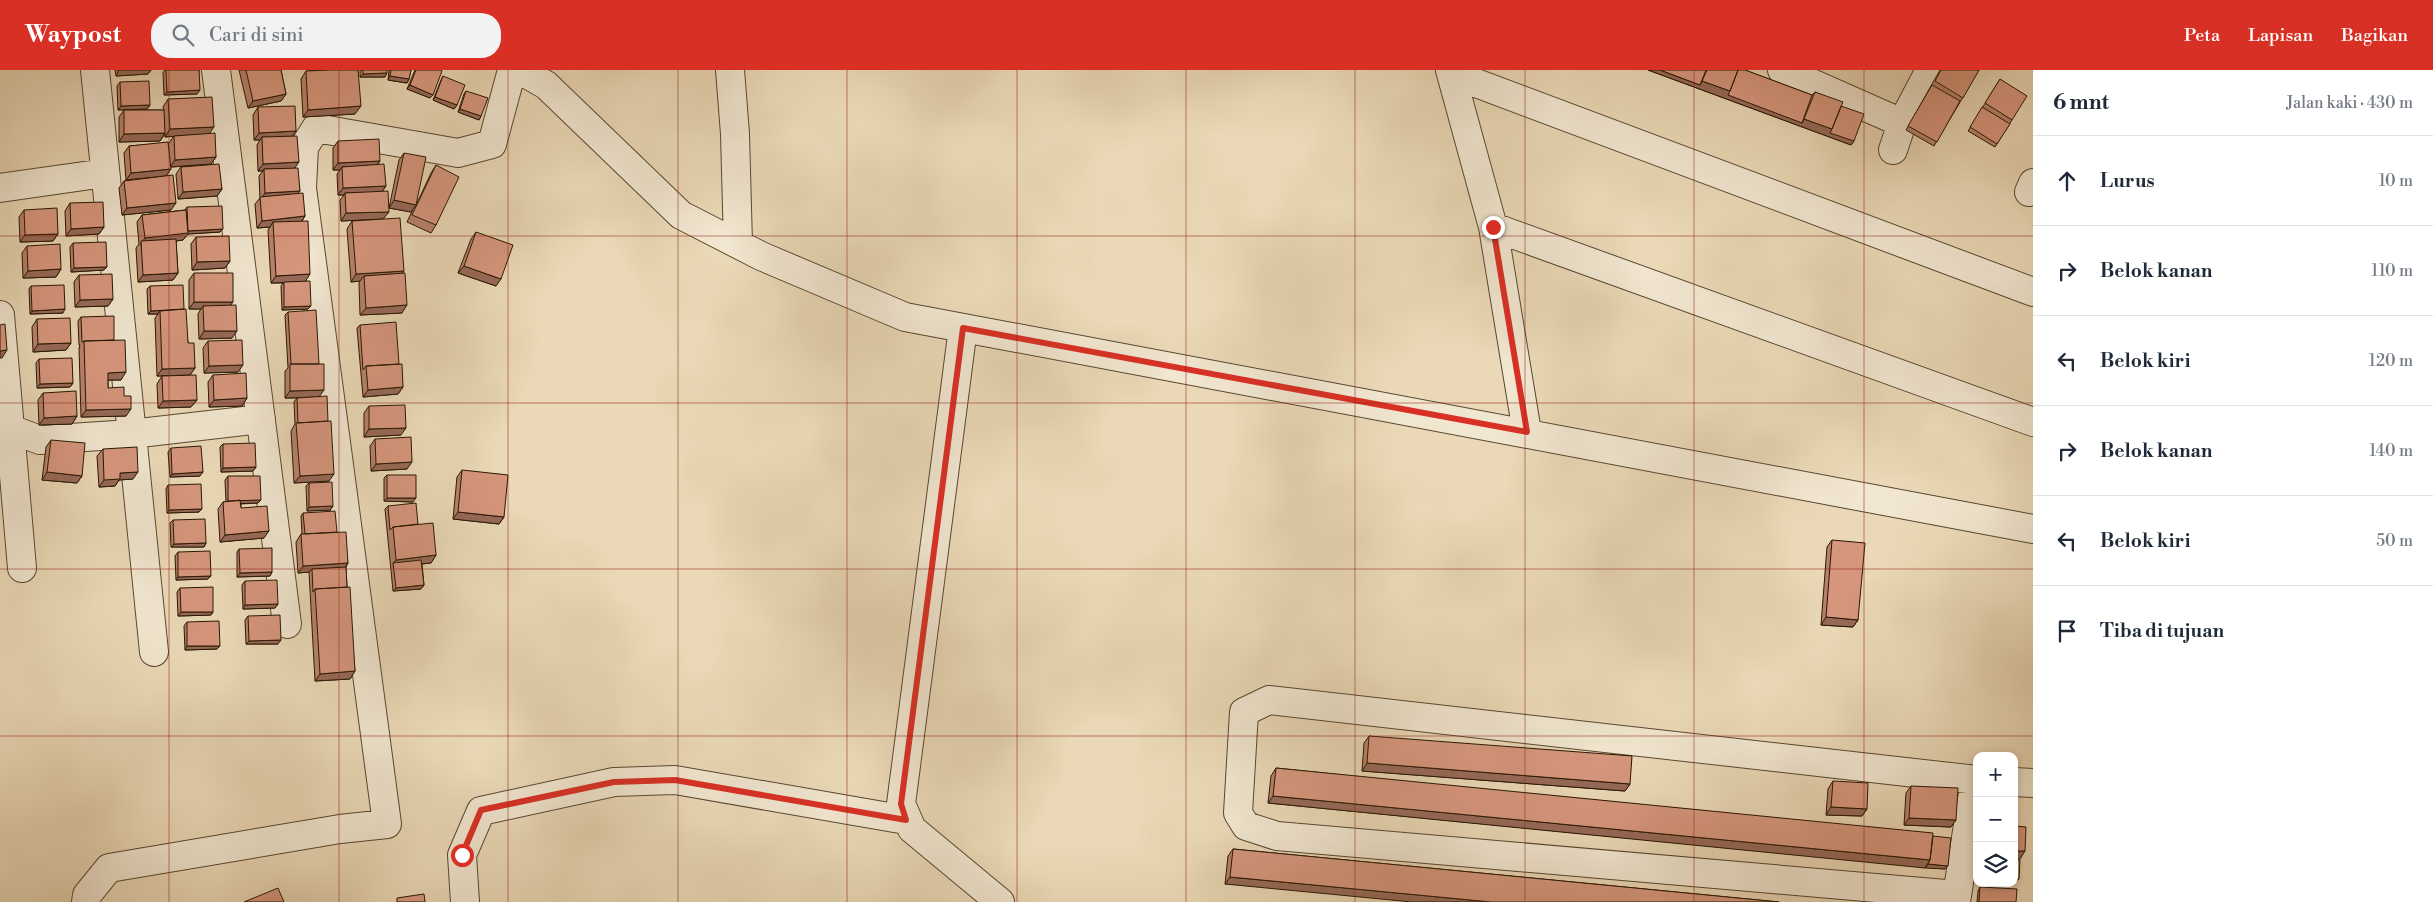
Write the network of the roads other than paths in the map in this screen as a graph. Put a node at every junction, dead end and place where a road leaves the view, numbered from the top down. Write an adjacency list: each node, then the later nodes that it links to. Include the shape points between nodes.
1 (95, 70): 11 (street)
2 (216, 70): 18 (street)
3 (512, 70): 33 (street, via 492,144 458,153 316,128 304,147 302,188 387,824 340,828 109,868 87,894)
4 (520, 70): 14 (street, via 546,84 681,215)
5 (730, 70): 14 (street, via 736,134)
6 (1782, 70): 9 (street)
7 (1930, 70): 9 (street)
8 (1451, 72): 13 (street); 15 (street)
9 (1902, 123): 10 (street)
10 (1893, 150)
11 (105, 173): 12 (street); 22 (street)
12 (0, 188)
13 (1493, 227): 19 (street); 21 (street)
14 (738, 244): 17 (street, via 905,317)
15 (2033, 292)
16 (0, 315): 20 (street)
17 (963, 328): 21 (street); 31 (street, via 901,804)
18 (261, 420): 22 (street); 25 (street)
19 (2033, 422)
20 (10, 429): 22 (street, via 40,440); 24 (street)
21 (1527, 432): 23 (street)
22 (131, 434): 26 (street)
23 (2033, 528)
24 (22, 568)
25 (287, 624)
26 (154, 652)
27 (1973, 780): 32 (street, via 1269,700 1244,712 1238,813 1246,826 1277,836)
28 (2018, 782): 29 (street)
29 (2033, 783)
30 (1973, 797): 32 (street)
31 (906, 820): 34 (street, via 675,780 614,782 481,810 462,855); 35 (street, via 912,829)
32 (1956, 899)
33 (86, 902)
34 (465, 902)
35 (1000, 902)

